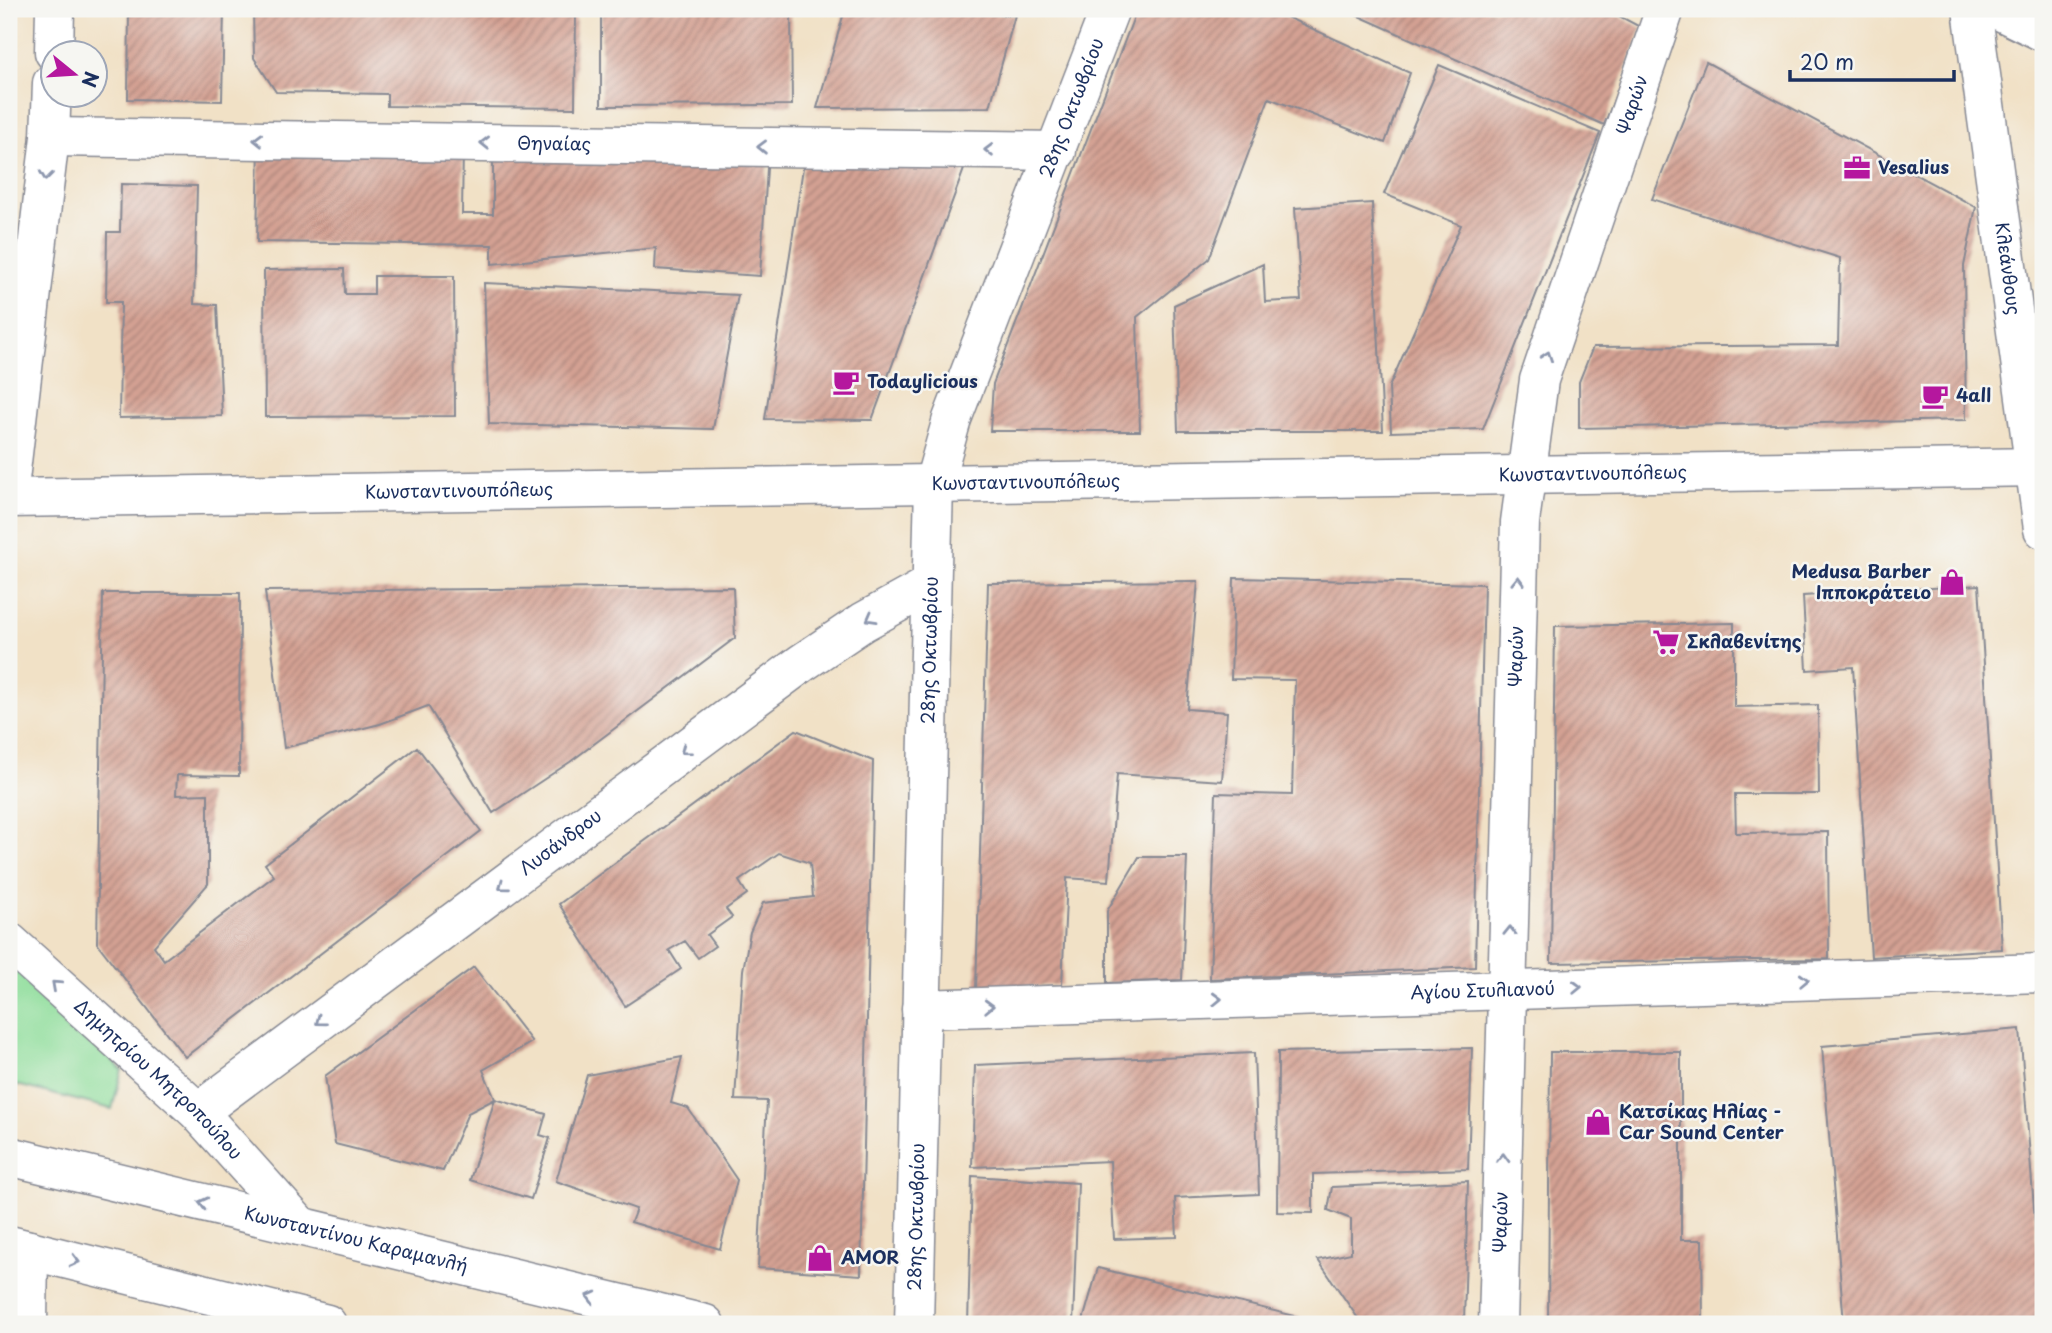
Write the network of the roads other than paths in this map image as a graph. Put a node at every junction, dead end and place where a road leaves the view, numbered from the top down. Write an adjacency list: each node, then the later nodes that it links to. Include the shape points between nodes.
1 (55, 9): 7 (street)
2 (1110, 9): 10 (street, 28ης Οκτωβρίου)
3 (1665, 9): 12 (street, Ψαρών, one-way to 3, via 1539,380)
4 (1972, 9): 11 (street, Κλεάνθους)
5 (1996, 9): 6 (street)
6 (2043, 32)
7 (54, 38)
8 (51, 108): 9 (street)
9 (50, 137): 10 (street, Θηναίας, one-way to 9); 14 (street, one-way to 14)
10 (1057, 151): 13 (street, 28ης Οκτωβρίου, via 952,419)
11 (2039, 467): 12 (street, Κωνσταντινουπόλεως); 16 (street, Κλεάνθους)
12 (1525, 475): 13 (street, Κωνσταντινουπόλεως); 20 (street, Ψαρών, one-way to 12)
13 (934, 483): 15 (street, Κωνσταντινουπόλεως); 17 (street, 28ης Οκτωβρίου)
14 (9, 488)
15 (9, 498)
16 (2043, 529)
17 (930, 585): 21 (street, 28ης Οκτωβρίου); 22 (street, Λυσάνδρου, one-way to 22, via 802,663)
18 (9, 942): 22 (street, Δημητρίου Μητροπούλου, one-way to 18)
19 (2043, 973): 20 (street, Αγίου Στυλιανού, one-way to 19)
20 (1508, 990): 21 (street, Αγίου Στυλιανού, one-way to 20); 30 (street, Ψαρών, one-way to 20)
21 (921, 1009): 29 (street, 28ης Οκτωβρίου)
22 (198, 1112): 24 (street, Δημητρίου Μητροπούλου)
23 (9, 1156): 24 (street, Κωνσταντίνου Καραμανλή, one-way to 23)
24 (300, 1226): 28 (street, Κωνσταντίνου Καραμανλή, one-way to 24)
25 (19, 1247): 26 (street); 27 (street, one-way to 27)
26 (28, 1324)
27 (327, 1324)
28 (705, 1324)
29 (914, 1324)
30 (1498, 1324)

